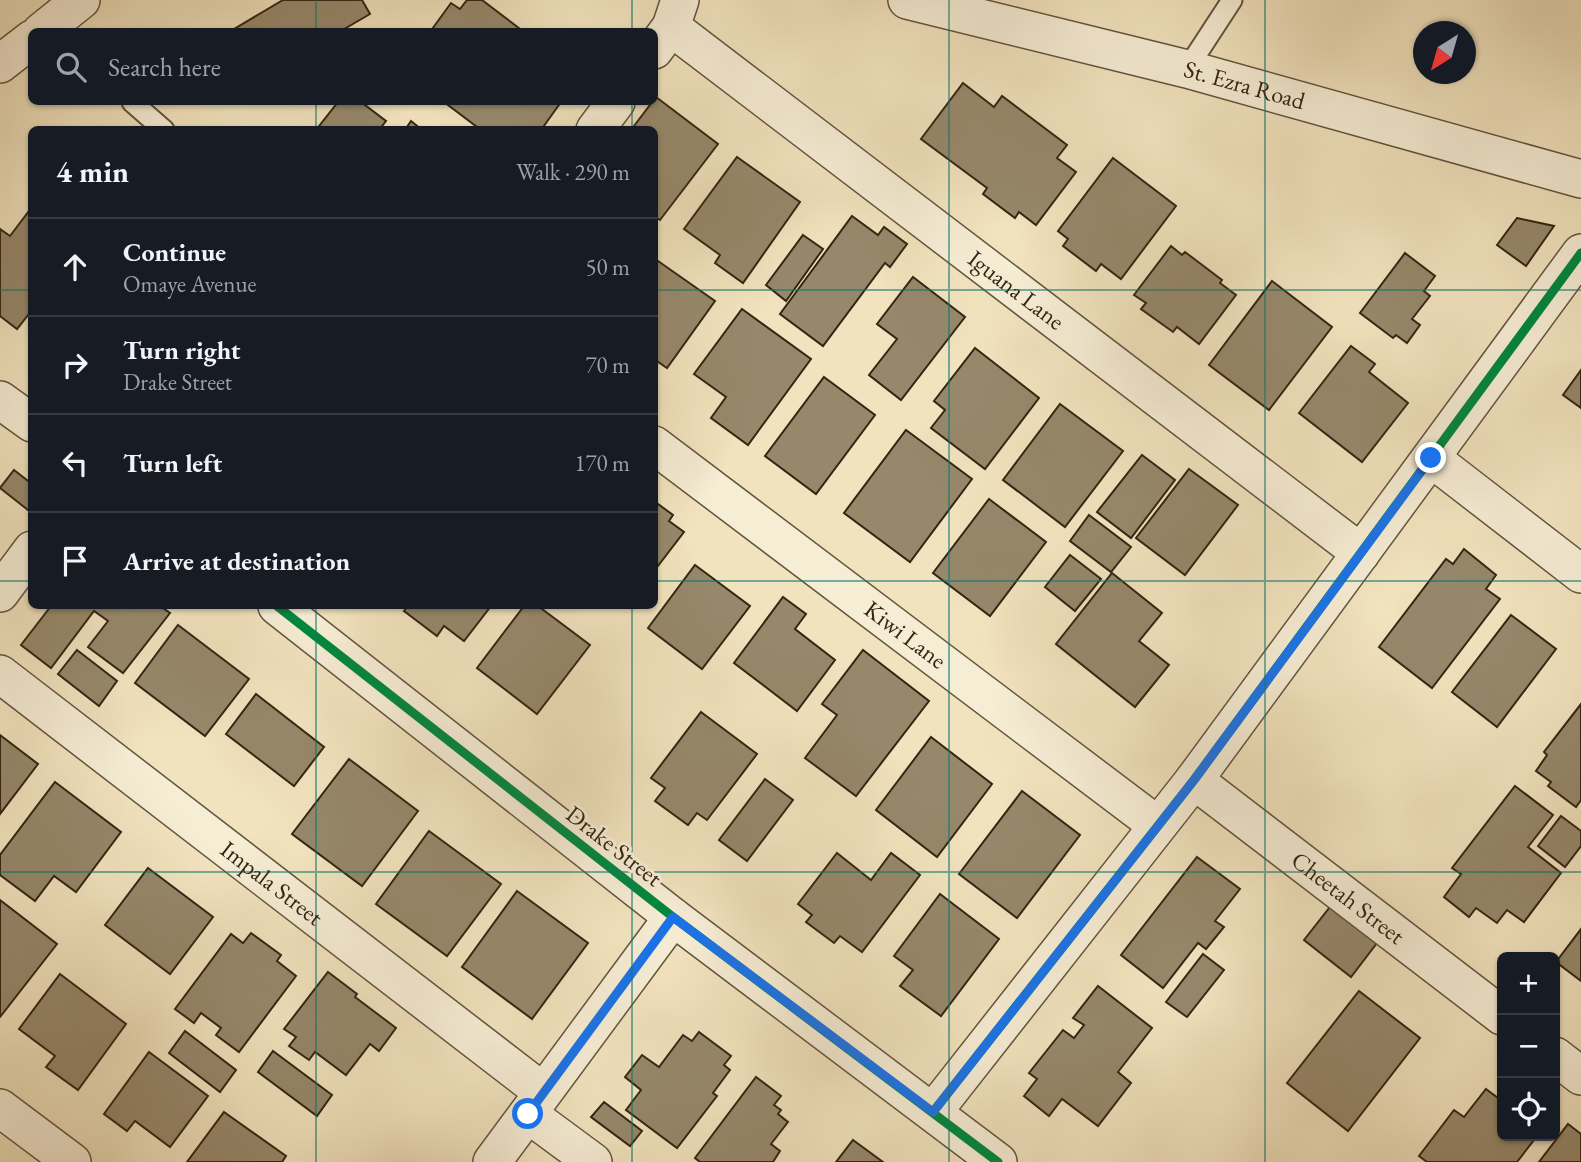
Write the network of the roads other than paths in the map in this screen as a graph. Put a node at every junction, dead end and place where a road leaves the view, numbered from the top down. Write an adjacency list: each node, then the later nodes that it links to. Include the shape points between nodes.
1 (81, 0): 5 (street)
2 (907, 0): 8 (street, St. Ezra Road)
3 (1231, 0): 8 (lane)
4 (668, 26): 19 (street, Iguana Lane)
5 (48, 28)
6 (28, 43): 7 (street)
7 (0, 64)
8 (1187, 69): 13 (street, St. Ezra Road)
9 (135, 105): 11 (lane)
10 (614, 105): 12 (street)
11 (159, 126)
12 (598, 126)
13 (1578, 173)
14 (1581, 254): 18 (street)
15 (0, 400): 16 (street)
16 (28, 420)
17 (658, 448): 26 (street, Kiwi Lane)
18 (1431, 458): 19 (street); 21 (street)
19 (1361, 552): 25 (street)
20 (28, 555): 22 (street)
21 (1581, 574)
22 (0, 593)
23 (281, 609): 27 (street, Drake Street)
24 (0, 674): 31 (street, Impala Street)
25 (1194, 780): 26 (street); 28 (street, Cheetah Street)
26 (1157, 825): 33 (street)
27 (673, 917): 31 (street); 33 (street, Drake Street)
28 (1501, 1015)
29 (1560, 1060): 30 (street)
30 (1581, 1076)
31 (536, 1103): 35 (street); 36 (street, Impala Street)
32 (0, 1108): 34 (street)
33 (933, 1112): 37 (street, Drake Street)
34 (72, 1162)
35 (492, 1162)
36 (593, 1162)
37 (998, 1162)

